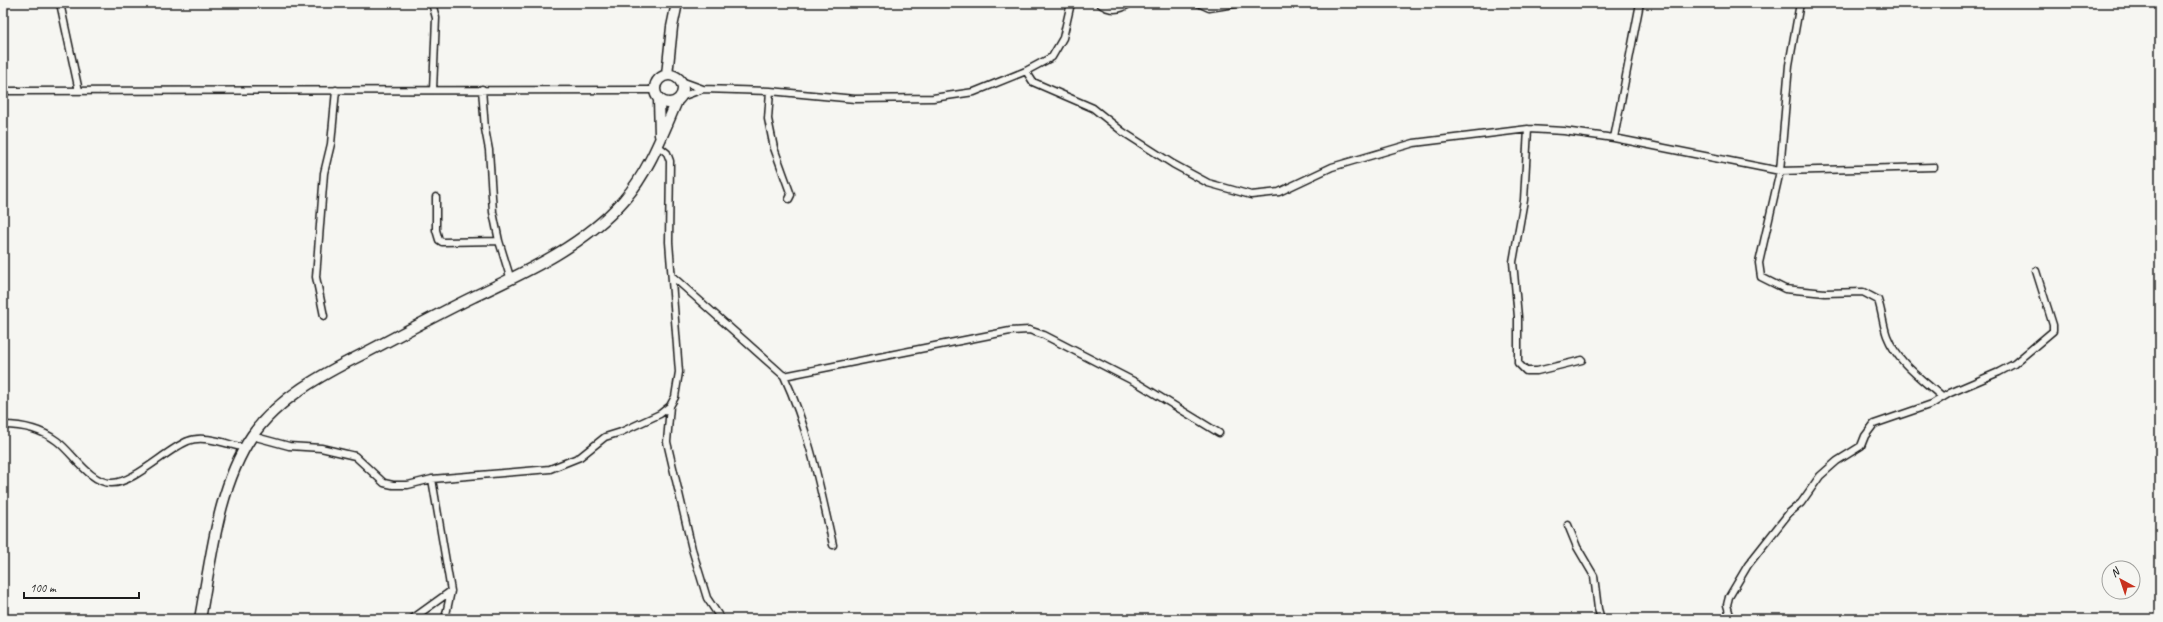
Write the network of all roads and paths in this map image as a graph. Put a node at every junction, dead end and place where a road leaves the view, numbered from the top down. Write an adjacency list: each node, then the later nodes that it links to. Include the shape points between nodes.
1 (60, 3): 19 (street)
2 (432, 3): 16 (street, via 436,18)
3 (677, 3): 12 (main road)
4 (1071, 3): 11 (street, via 1063,38 1052,57)
5 (1099, 3): 6 (street, via 1109,9 1118,9)
6 (1130, 3)
7 (1198, 3): 8 (street, via 1209,8)
8 (1241, 3)
9 (1640, 3): 25 (street)
10 (1800, 3): 28 (street, via 1789,65)
11 (1026, 71): 20 (street, via 974,92 933,98 855,99); 24 (street, via 1033,82 1093,108 1122,132 1173,164 1208,183 1251,196 1278,192 1332,167 1414,143)
12 (667, 75): 13 (main road, via 675,76); 18 (main road, via 659,78)
13 (681, 81): 14 (street); 22 (main road, via 683,89)
14 (703, 89): 20 (street); 22 (street)
15 (336, 90): 16 (street); 19 (street); 35 (street, via 331,144 324,173 316,277)
16 (433, 90): 17 (street)
17 (482, 90): 18 (street); 31 (street, via 493,212)
18 (654, 90): 23 (main road)
19 (79, 91): 21 (street)
20 (770, 91): 30 (street, via 768,119 774,148 791,195)
21 (3, 92)
22 (679, 99): 23 (main road, via 670,104); 26 (main road)
23 (659, 100): 26 (main road)
24 (1528, 129): 25 (street); 36 (street, via 1524,200 1513,262 1518,317 1518,362 1526,371 1537,371)
25 (1614, 138): 28 (street)
26 (658, 142): 33 (street, via 670,161 669,242); 34 (main road, via 637,184 611,214 586,234)
27 (1934, 167): 28 (street)
28 (1780, 171): 38 (street, via 1759,263 1761,277 1785,289 1825,293 1862,292 1878,300 1887,335 1898,354)
29 (436, 197): 31 (street, via 436,230 439,240)
30 (790, 199)
31 (499, 241): 34 (street)
32 (2036, 271): 38 (street, via 2053,325 2052,331 2014,364)
33 (672, 276): 37 (street); 39 (street, via 679,372 675,397)
34 (511, 280): 42 (main road, via 339,366 292,395)
35 (324, 316)
36 (1582, 360)
37 (784, 376): 41 (street, via 1010,331 1029,330 1065,345 1139,384); 46 (street, via 812,452)
38 (1942, 397): 53 (street, via 1932,404 1874,424 1861,446 1837,461 1820,476 1802,503 1789,513 1748,565 1729,597 1727,605)
39 (670, 406): 44 (street, via 660,414 605,437 580,457 561,466); 51 (street, via 667,442 692,550 707,598)
40 (3, 425): 43 (street, via 34,428 47,434 97,478 111,484 125,480 189,440 207,440)
41 (1219, 433)
42 (252, 436): 43 (main road); 44 (street, via 289,446 321,448 355,456 384,483 408,485)
43 (245, 448): 48 (main road, via 236,466 220,514)
44 (432, 480): 47 (street)
45 (1568, 525): 52 (street, via 1594,576)
46 (833, 544)
47 (451, 590): 49 (street); 50 (street)
48 (200, 619)
49 (412, 619)
50 (445, 619)
51 (721, 619)
52 (1601, 619)
53 (1731, 619)

